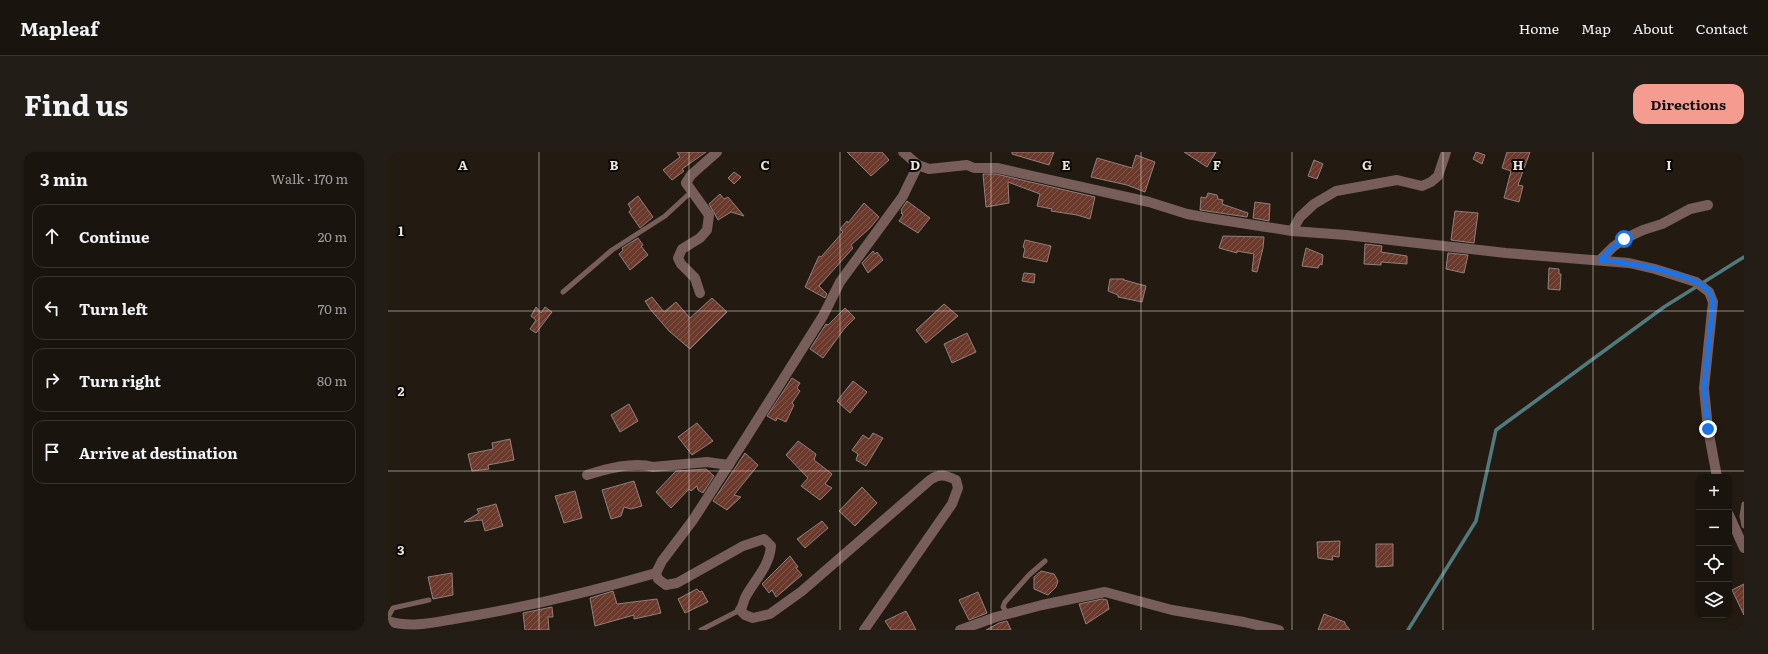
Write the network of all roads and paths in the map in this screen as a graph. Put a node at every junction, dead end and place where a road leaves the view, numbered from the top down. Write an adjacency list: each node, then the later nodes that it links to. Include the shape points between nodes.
1 (717, 152): 5 (street, via 691,175 686,183)
2 (903, 152): 4 (street)
3 (1446, 152): 7 (street, via 1438,176 1431,182 1422,186 1397,180 1336,191 1314,204 1300,217)
4 (918, 165): 7 (street, via 929,169 967,165 974,168 997,168 1209,218); 11 (street, via 903,196 840,282 823,316)
5 (692, 192): 9 (lane, via 665,216 612,250); 10 (street, via 709,215 707,230 700,238 682,249 678,258 696,278)
6 (1708, 205): 8 (street, via 1690,209 1662,224 1624,239)
7 (1292, 231): 8 (street)
8 (1600, 260): 12 (street, via 1655,269 1696,282 1709,292 1713,302 1704,388)
9 (563, 292)
10 (700, 293)
11 (728, 465): 13 (street, via 707,462 653,467 646,465 609,468); 19 (street)
12 (1716, 474)
13 (587, 475)
14 (1744, 504): 16 (lane)
15 (1732, 522): 17 (street)
16 (1744, 526)
17 (1744, 548)
18 (1045, 561): 22 (lane, via 1005,602 1003,607)
19 (656, 573): 21 (street, via 658,579 666,585 677,583 743,546 764,539 771,546 771,556); 24 (street, via 540,603 470,617 414,625)
20 (429, 600): 23 (lane, via 393,608)
21 (740, 610): 25 (lane); 26 (street, via 753,618 770,614 807,586 936,475 956,480 958,488 952,504)
22 (1009, 615): 27 (street); 28 (street, via 1042,605 1105,592 1172,610)
23 (388, 617)
24 (388, 621)
25 (701, 630)
26 (864, 630)
27 (960, 630)
28 (1279, 630)

